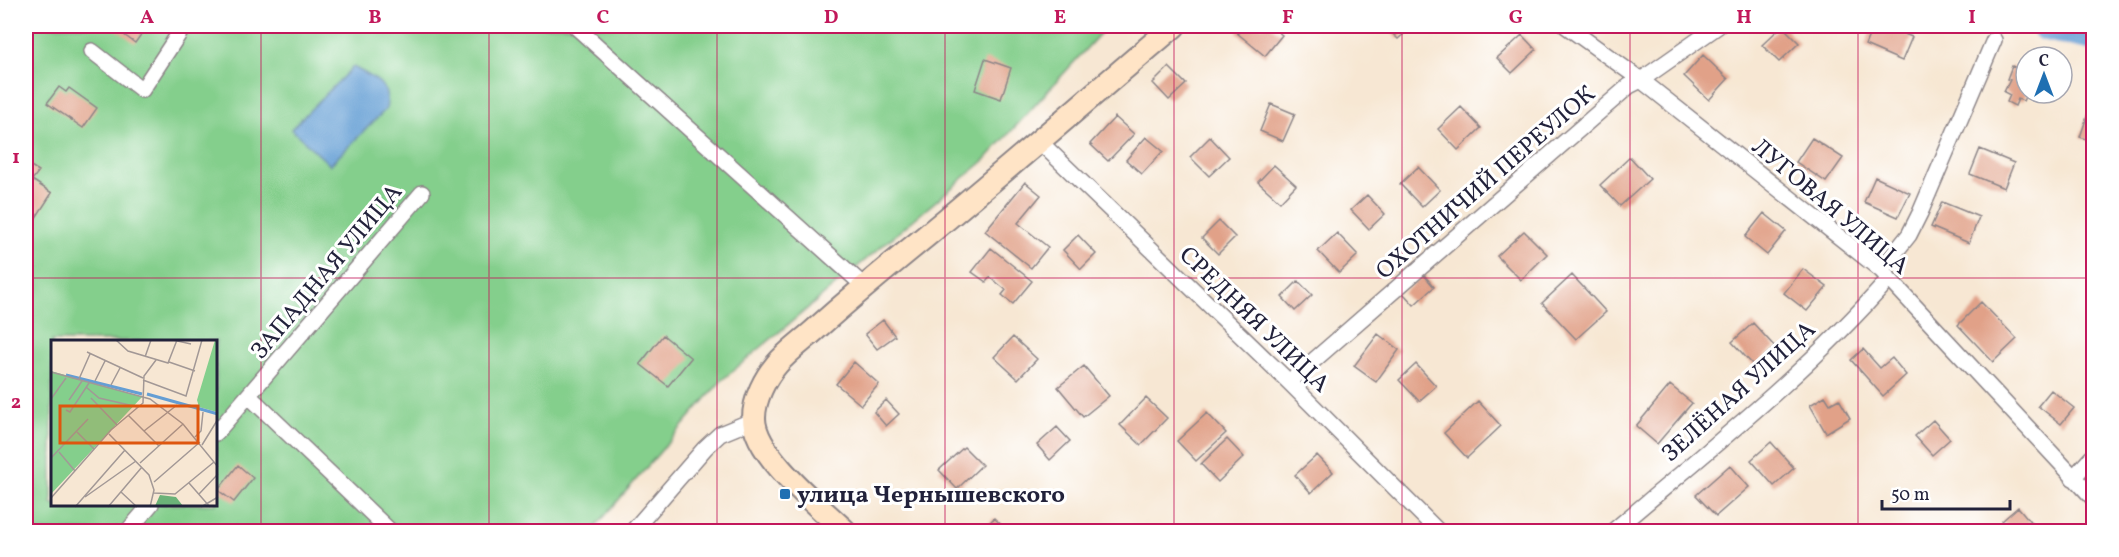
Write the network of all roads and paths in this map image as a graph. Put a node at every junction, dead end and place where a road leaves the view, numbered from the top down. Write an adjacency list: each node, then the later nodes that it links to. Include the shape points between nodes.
1 (184, 26): 7 (street, via 142,90)
2 (575, 26): 12 (street)
3 (1174, 26): 9 (street)
4 (1566, 26): 8 (street, ЛУГОВАЯ УЛИЦА)
5 (1718, 26): 8 (street, ОХОТНИЧИЙ ПЕРЕУЛОК)
6 (1994, 40): 11 (street, ЗЕЛЁНАЯ УЛИЦА, via 1920,213)
7 (92, 51)
8 (1641, 80): 11 (street, ЛУГОВАЯ УЛИЦА); 13 (street, ОХОТНИЧИЙ ПЕРЕУЛОК, via 1629,86)
9 (1039, 141): 12 (street); 13 (street, СРЕДНЯЯ УЛИЦА)
10 (422, 193): 14 (street, ЗАПАДНАЯ УЛИЦА)
11 (1885, 275): 18 (street, ЛУГОВАЯ УЛИЦА); 26 (street, ЗЕЛЁНАЯ УЛИЦА, via 1871,300 1776,393)
12 (864, 286): 15 (street, via 777,364 763,384)
13 (1289, 382): 25 (street, СРЕДНЯЯ УЛИЦА)
14 (249, 396): 16 (street, ЗАПАДНАЯ УЛИЦА); 22 (street)
15 (754, 420): 23 (street, via 720,434); 24 (street, via 758,437 770,457)
16 (218, 431)
17 (2094, 455): 18 (street)
18 (2073, 478): 19 (street, ЛУГОВАЯ УЛИЦА)
19 (2094, 499)
20 (149, 506): 21 (street)
21 (127, 531)
22 (391, 531)
23 (632, 531)
24 (846, 531)
25 (1439, 531)
26 (1612, 531)

